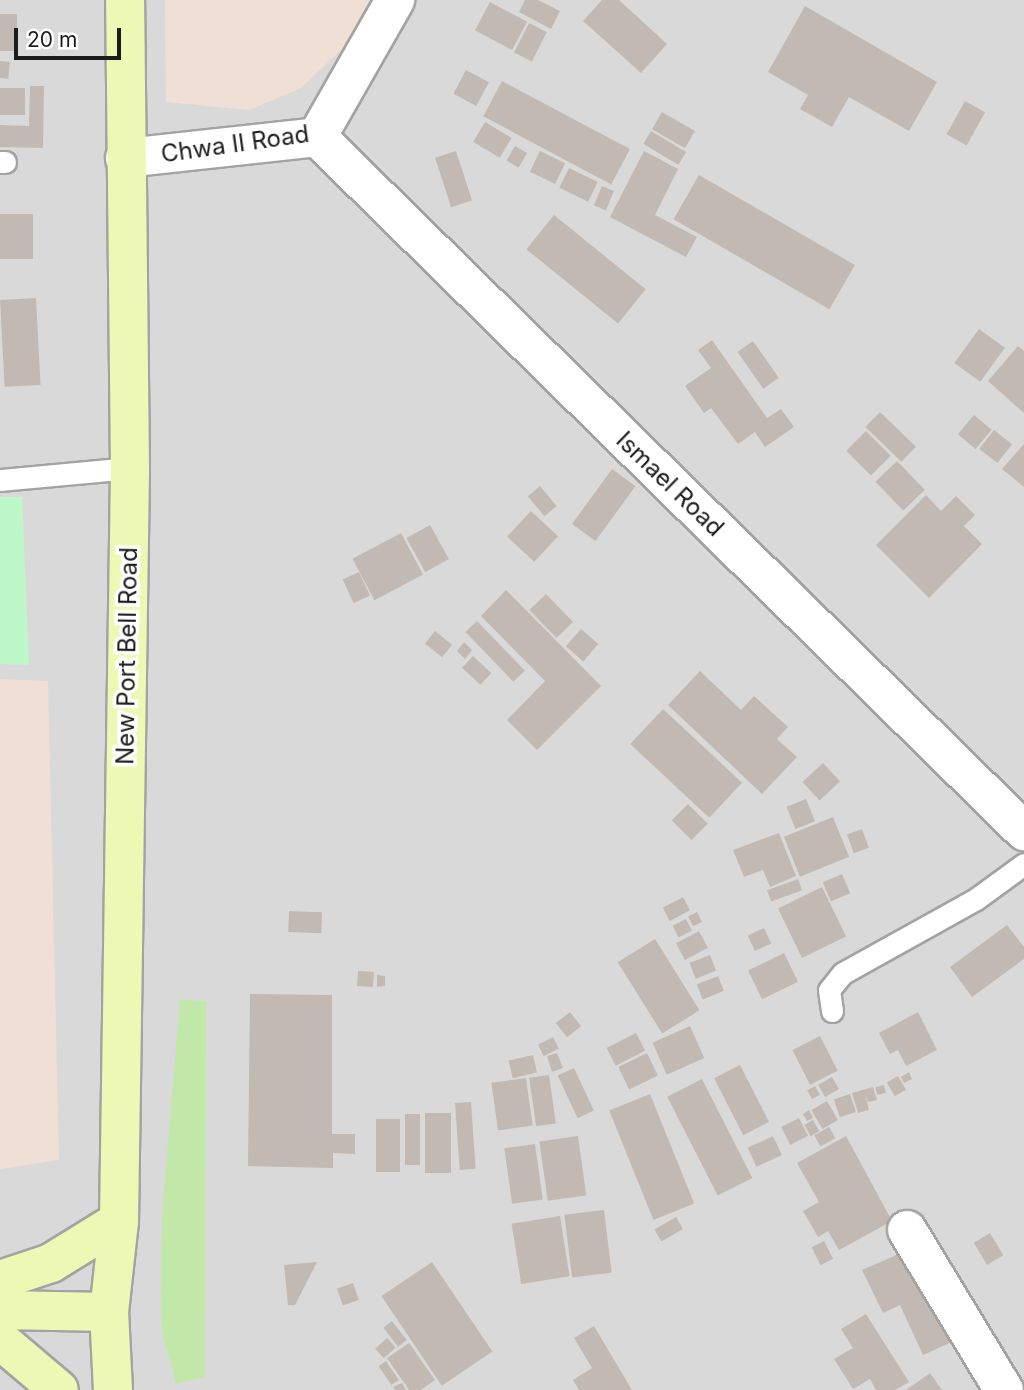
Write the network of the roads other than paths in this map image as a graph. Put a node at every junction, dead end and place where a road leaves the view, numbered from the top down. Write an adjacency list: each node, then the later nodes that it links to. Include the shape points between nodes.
1 (125, 0): 4 (main road, New Port Bell Road)
2 (395, 0): 3 (street, Chwa II Road)
3 (317, 138): 4 (street, Chwa II Road); 7 (street, Ismael Road)
4 (125, 158): 5 (main road, New Port Bell Road)
5 (130, 468): 6 (lane); 10 (main road, New Port Bell Road)
6 (0, 480)
7 (1024, 831)
8 (1024, 864): 9 (lane, via 976,899 843,972 829,990)
9 (832, 1011)
10 (120, 1221): 12 (main road, via 51,1263); 14 (main road, New Port Bell Road)
11 (907, 1230): 18 (street)
12 (0, 1280)
13 (0, 1310): 14 (main road)
14 (108, 1311): 17 (main road, New Port Bell Road)
15 (0, 1340): 16 (main road)
16 (59, 1390)
17 (113, 1390)
18 (1004, 1390)

